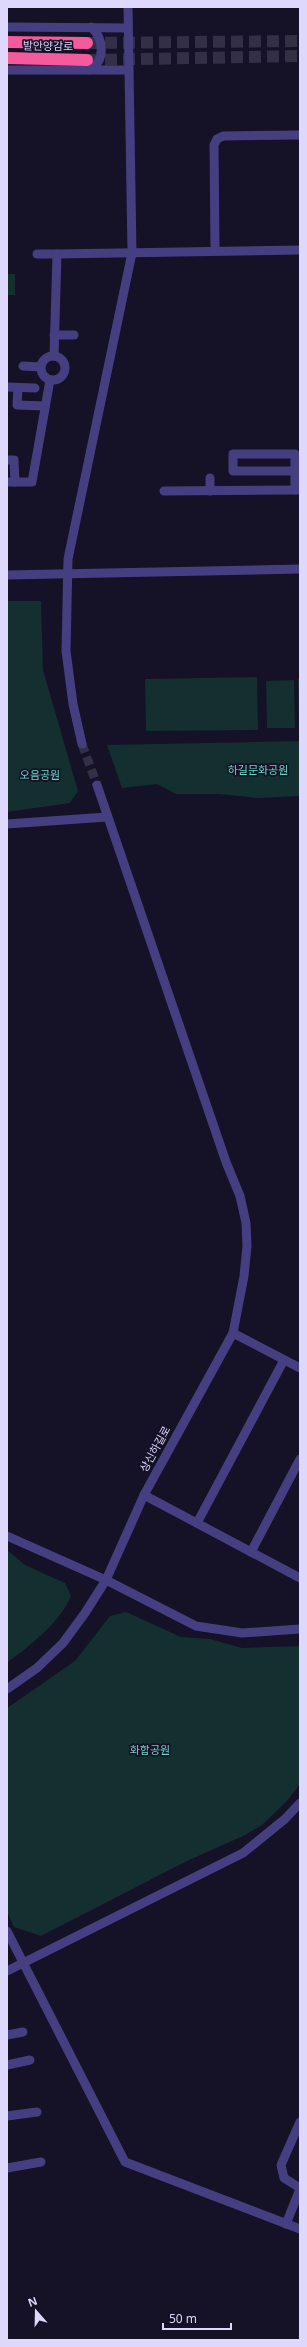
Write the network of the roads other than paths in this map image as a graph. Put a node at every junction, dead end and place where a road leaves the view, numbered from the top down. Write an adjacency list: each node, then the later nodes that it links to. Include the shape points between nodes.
1 (128, 7): 4 (street)
2 (7, 26): 3 (street)
3 (90, 27): 4 (street); 8 (street, via 99,37 102,50 97,64)
4 (128, 28): 10 (street)
5 (7, 42): 6 (highway, 발안양감로)
6 (87, 44)
7 (7, 58): 8 (highway, 발안양감로)
8 (88, 65): 9 (street); 10 (street)
9 (7, 70)
10 (128, 70): 14 (street)
11 (300, 135): 12 (street, via 223,136 217,139 214,145)
12 (214, 250): 13 (street); 14 (street)
13 (300, 250)
14 (132, 253): 16 (street); 35 (street, via 68,556)
15 (37, 254): 16 (street)
16 (57, 254): 17 (street)
17 (54, 335): 18 (street); 19 (street)
18 (74, 335)
19 (54, 356): 21 (street, via 44,360); 22 (street, via 63,361 65,369 60,378)
20 (23, 366): 21 (street)
21 (40, 367): 22 (street, via 42,375)
22 (50, 380): 26 (street)
23 (7, 387): 24 (street)
24 (18, 388): 25 (street); 26 (street, via 17,405)
25 (35, 388)
26 (45, 406): 30 (street, via 32,482)
27 (7, 460): 30 (street, via 14,460)
28 (295, 471): 28 (street, via 295,454 233,454 233,471); 31 (street)
29 (210, 478): 33 (street)
30 (11, 482)
31 (298, 490): 33 (street)
32 (164, 491): 33 (street)
33 (210, 491)
34 (300, 569): 35 (street)
35 (67, 574): 36 (street); 37 (street, via 66,651 73,704)
36 (7, 575)
37 (82, 744)
38 (97, 785): 39 (street, 상신하길로)
39 (107, 817): 40 (street); 41 (street, 상신하길로, via 240,1196 246,1223 247,1246)
40 (7, 824)
41 (233, 1333): 42 (street); 45 (street, 상신하길로)
42 (284, 1360): 43 (street); 46 (street)
43 (300, 1368)
44 (300, 1459): 48 (street)
45 (144, 1495): 46 (street); 50 (street, 상신하길로)
46 (197, 1523): 48 (street)
47 (7, 1536): 50 (street)
48 (251, 1552): 49 (street)
49 (300, 1578)
50 (106, 1580): 51 (street, via 196,1626 242,1633); 52 (street, 상신하길로, via 63,1643 37,1668)
51 (300, 1629)
52 (7, 1689)
53 (300, 1803): 55 (street, via 243,1854)
54 (7, 1931): 55 (street)
55 (23, 1963): 56 (street); 67 (street, via 125,2162)
56 (7, 1971)
57 (23, 2032): 58 (street)
58 (7, 2035)
59 (30, 2060): 60 (street)
60 (7, 2065)
61 (37, 2112): 62 (street)
62 (7, 2116)
63 (300, 2122): 66 (street, via 281,2165 284,2178)
64 (41, 2162): 65 (street)
65 (7, 2168)
66 (300, 2188): 67 (street)
67 (286, 2224): 68 (street)
68 (300, 2229)

